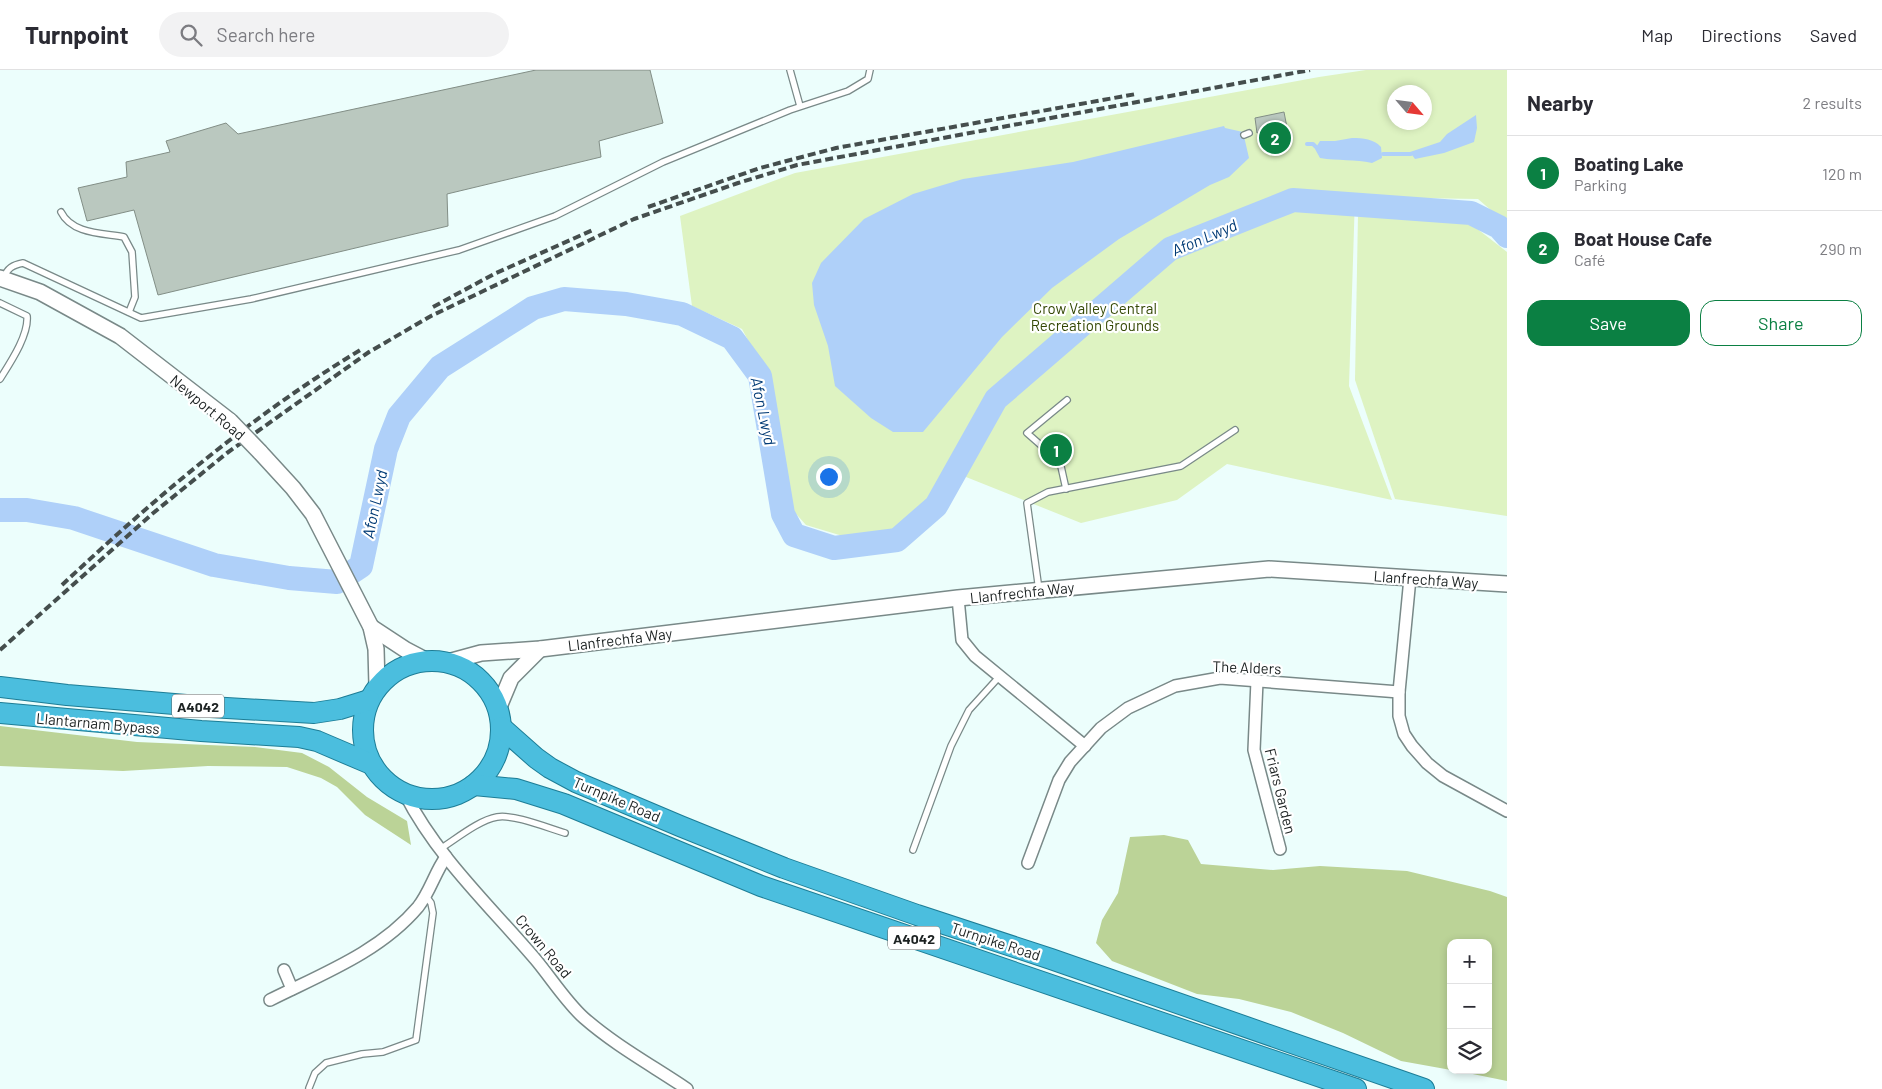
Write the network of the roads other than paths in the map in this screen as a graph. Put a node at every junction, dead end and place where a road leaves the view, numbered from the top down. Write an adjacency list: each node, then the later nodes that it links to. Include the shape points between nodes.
1 (790, 70): 3 (lane)
2 (870, 70): 3 (lane, via 868,79 848,91)
3 (800, 106): 7 (lane, via 663,162 555,216 459,250 251,299 141,318)
4 (61, 212): 7 (lane, via 65,221 80,228 124,237 132,252 135,297)
5 (2, 279): 7 (lane, via 14,265 23,263); 16 (street, Newport Road, bridge, via 40,292 120,336 230,422 293,488 313,514)
6 (0, 304): 8 (lane, via 27,316 28,324)
7 (129, 312)
8 (0, 379)
9 (1067, 400): 11 (lane, via 1027,433 1060,462)
10 (1234, 430): 11 (lane, via 1181,466)
11 (1066, 489): 14 (lane, via 1048,492 1027,503)
12 (1410, 578): 13 (street, Llanfrechfa Way); 14 (street, Llanfrechfa Way, via 1269,569); 23 (street)
13 (1507, 584)
14 (1039, 590): 15 (street, Llanfrechfa Way)
15 (958, 598): 17 (street, Llanfrechfa Way); 20 (street, via 962,640)
16 (371, 627): 18 (street, Newport Road); 24 (street, Newport Road, via 376,649)
17 (540, 649): 19 (street, Llanfrechfa Way, via 481,653); 26 (street, via 511,678)
18 (427, 660): 19 (highway); 24 (highway, via 400,668)
19 (448, 662): 26 (highway, via 474,674 488,690)
20 (999, 676): 27 (street); 34 (lane, via 969,710 951,746)
21 (1257, 681): 23 (street, The Alders); 27 (street, The Alders, via 1220,678 1175,686 1128,708 1101,728); 33 (street, Friars Garden, via 1254,750)
22 (0, 686): 24 (highway, Llantarnam Bypass / A4042, via 67,695 314,713 340,709)
23 (1399, 692): 31 (street, via 1404,734 1427,763 1443,776)
24 (373, 693): 28 (highway, via 364,715 362,732 364,749)
25 (0, 713): 28 (highway, Llantarnam Bypass / A4042, via 299,737 317,741)
26 (500, 718): 29 (highway, via 500,743 495,760); 44 (highway, Turnpike Road / A4042, via 536,758 576,782 784,868)
27 (1085, 746): 36 (street, The Alders, via 1059,780)
28 (371, 764): 30 (highway, via 391,787)
29 (474, 786): 30 (highway, via 458,795 440,799 422,799); 43 (highway, Turnpike Road / A4042, via 516,788 564,804 762,886)
30 (405, 794): 35 (street, Crown Road, via 412,810)
31 (1507, 811)
32 (565, 833): 35 (lane, via 522,820 498,817 485,822)
33 (1280, 849)
34 (913, 850)
35 (443, 853): 37 (street); 42 (street, Crown Road, via 583,1017 614,1042)
36 (1028, 863)
37 (425, 895): 39 (street, via 392,932 365,952); 41 (lane, via 431,902 433,913 416,1040 383,1052 326,1063 315,1073)
38 (284, 970): 39 (street)
39 (292, 989): 40 (street)
40 (270, 1000)
41 (310, 1088)
42 (687, 1089)
43 (1356, 1089)
44 (1424, 1089)

